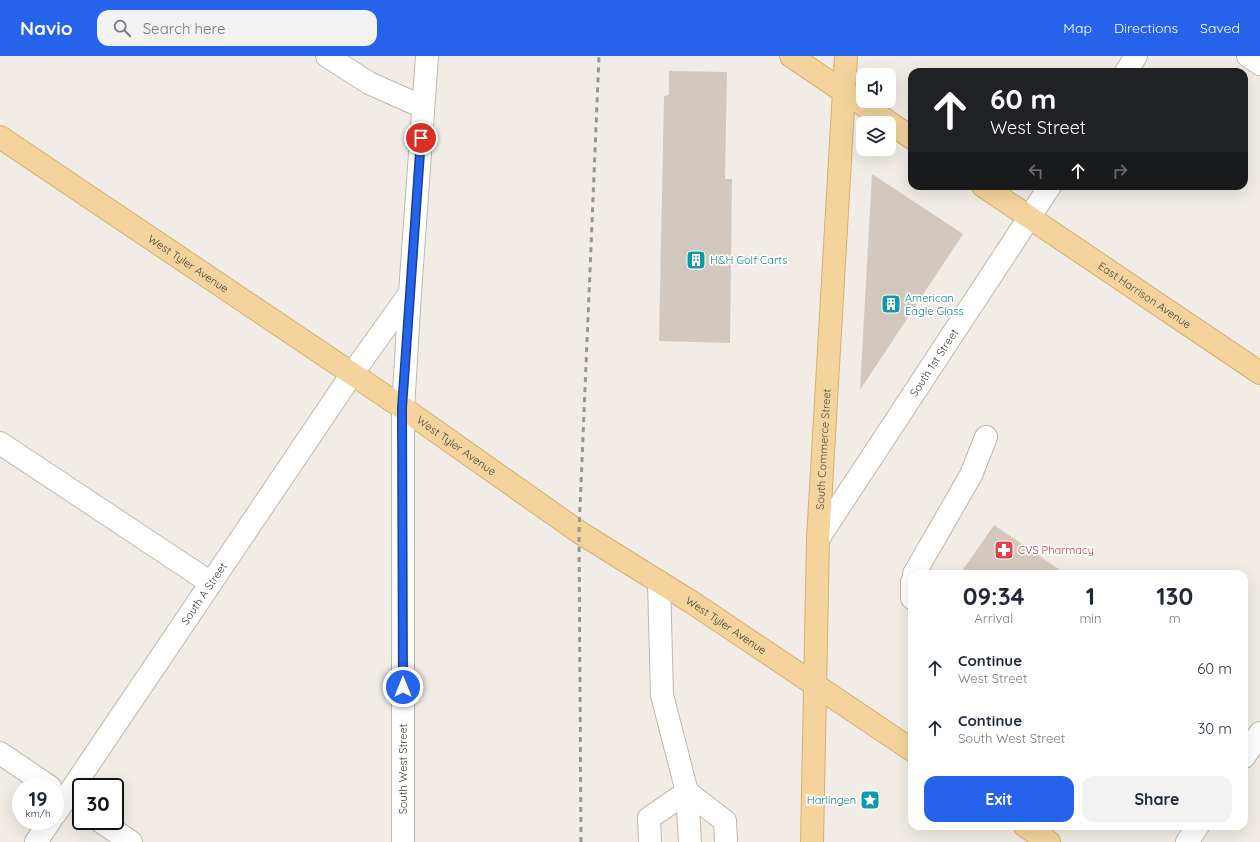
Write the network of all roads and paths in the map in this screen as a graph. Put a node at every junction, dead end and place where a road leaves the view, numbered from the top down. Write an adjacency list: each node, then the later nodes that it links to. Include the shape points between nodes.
1 (327, 56): 10 (street, via 369,83)
2 (427, 56): 10 (street)
3 (791, 56): 9 (main road)
4 (846, 56): 9 (main road, South Commerce Street)
5 (1136, 56): 8 (street)
6 (1248, 56): 7 (street)
7 (1260, 64)
8 (1128, 68)
9 (844, 92): 11 (main road); 22 (main road, South Commerce Street)
10 (423, 107): 16 (street)
11 (908, 135)
12 (0, 137): 18 (main road, West Tyler Avenue)
13 (989, 190): 15 (main road, East Harrison Avenue)
14 (1047, 190): 15 (street, South 1st Street)
15 (1029, 218): 17 (main road, East Harrison Avenue); 22 (street, South 1st Street)
16 (410, 293): 18 (street); 19 (street, South West Street)
17 (1260, 372)
18 (352, 374): 19 (main road, West Tyler Avenue); 25 (street, South A Street)
19 (402, 408): 24 (main road, West Tyler Avenue, via 579,532); 40 (street, South West Street)
20 (986, 437): 23 (street, via 971,475)
21 (0, 443): 25 (street)
22 (818, 539): 26 (main road, South Commerce Street)
23 (916, 570)
24 (659, 582): 26 (main road, West Tyler Avenue); 32 (street, via 662,694)
25 (211, 583): 33 (street, South A Street)
26 (815, 685): 28 (main road, West Tyler Avenue); 44 (main road, South Commerce Street)
27 (1260, 733): 29 (street)
28 (908, 747)
29 (1248, 751)
30 (0, 753): 31 (street)
31 (33, 778)
32 (687, 792): 41 (street, via 649,818); 42 (street); 43 (street, via 725,822)
33 (64, 795)
34 (44, 830): 38 (street)
35 (113, 830): 39 (street)
36 (1031, 830): 45 (main road)
37 (1195, 830): 46 (street)
38 (36, 842)
39 (131, 842)
40 (403, 842)
41 (650, 842)
42 (690, 842)
43 (726, 842)
44 (812, 842)
45 (1049, 842)
46 (1187, 842)

